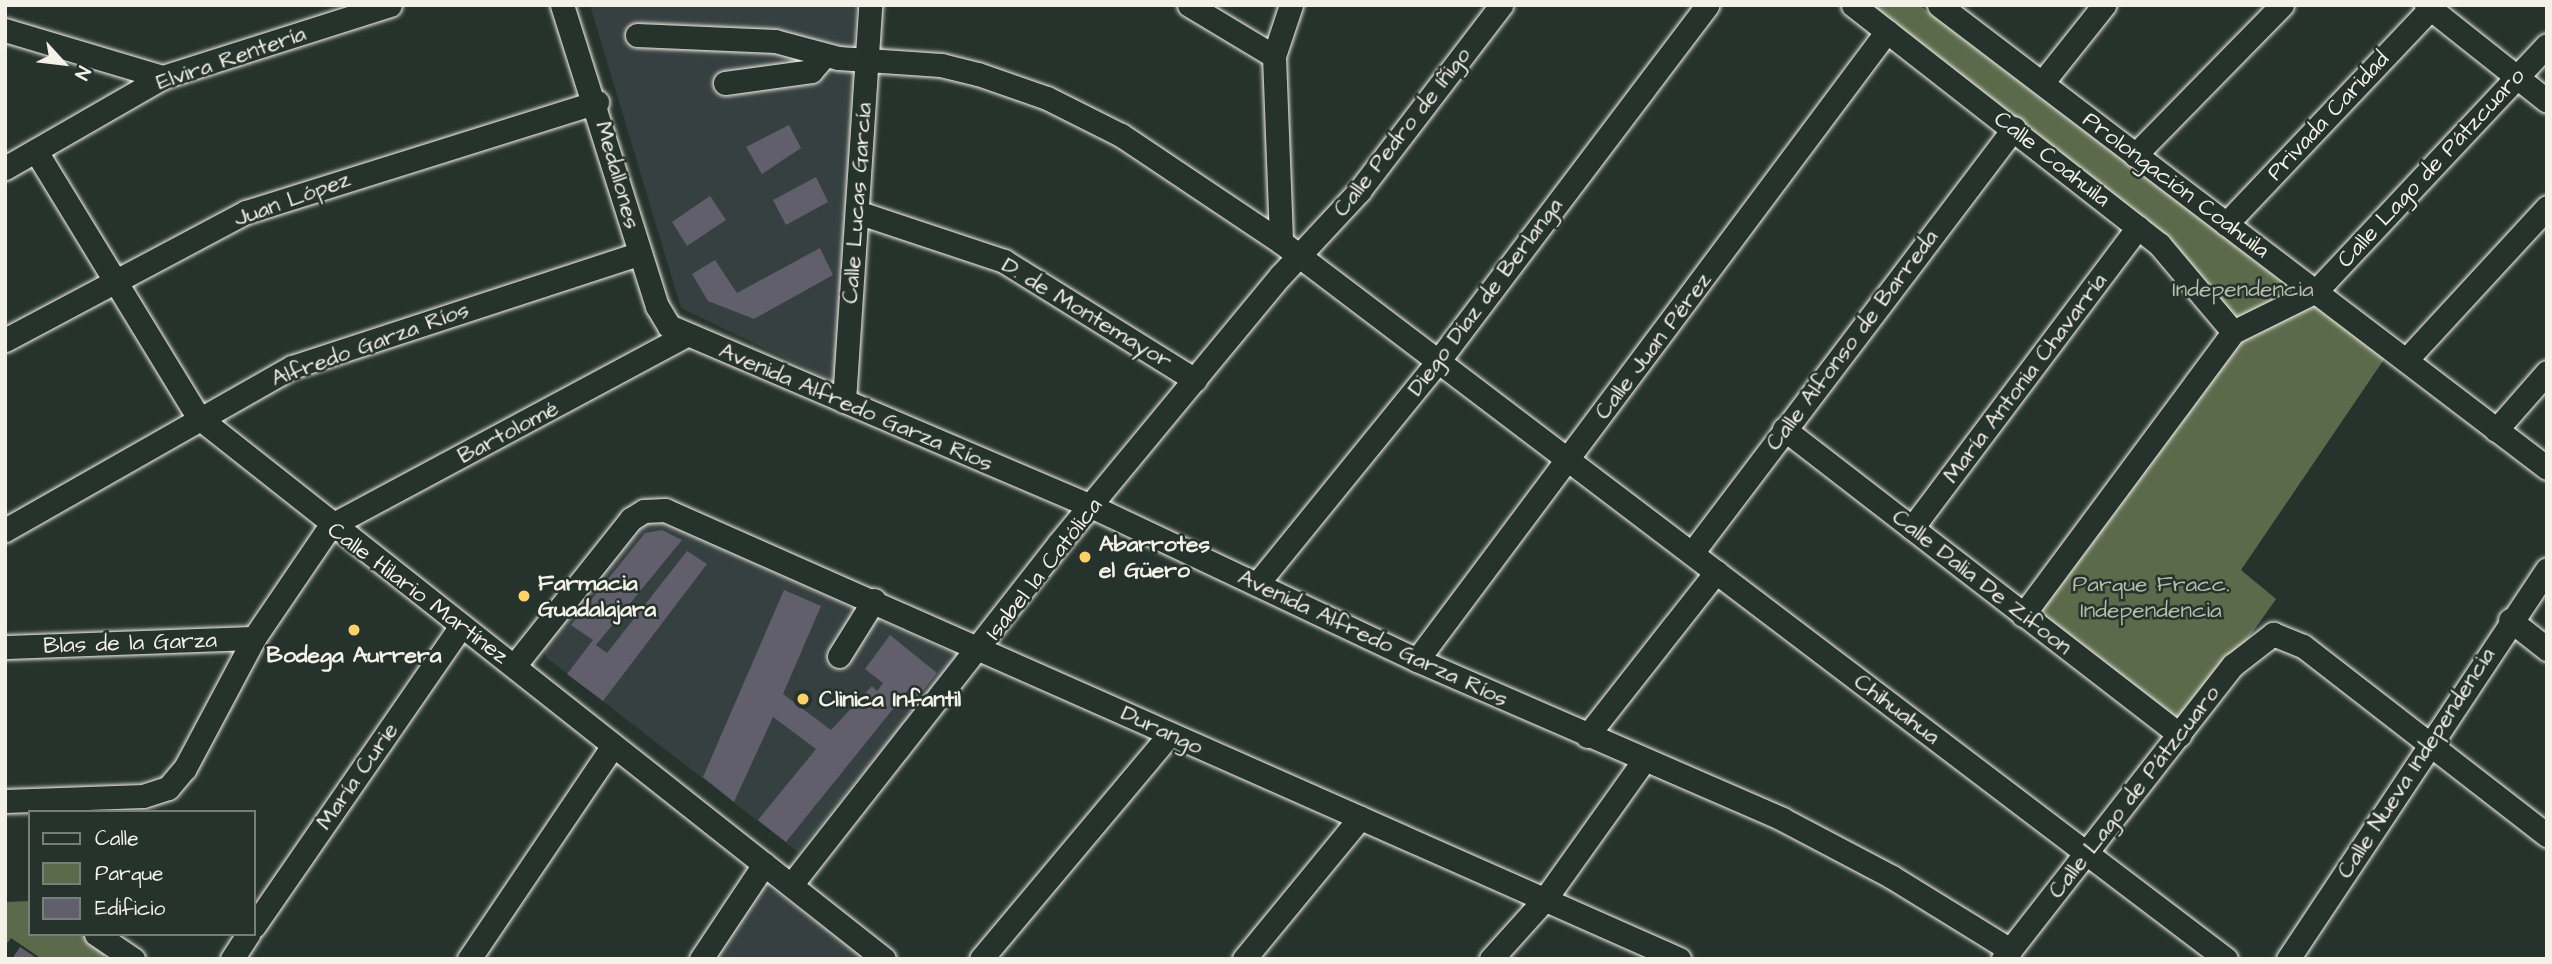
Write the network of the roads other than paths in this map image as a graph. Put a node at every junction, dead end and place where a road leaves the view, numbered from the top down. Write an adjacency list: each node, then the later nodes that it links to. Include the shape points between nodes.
1 (390, 5): 21 (street, Elvira Rentería)
2 (562, 5): 26 (street, Medallones)
3 (870, 5): 20 (street, Calle Lucas García)
4 (1189, 5): 19 (street)
5 (1291, 5): 19 (street)
6 (1501, 5): 35 (street, Calle Pedro de Iñigo, via 1359,191)
7 (1707, 5): 42 (street, Diego Díaz de Berlanga)
8 (1853, 5): 15 (street, Calle Coahuila)
9 (1939, 5): 13 (street, Prolongación Coahuila)
10 (2104, 5): 24 (street)
11 (2282, 5): 29 (street)
12 (2428, 7): 22 (street); 33 (street, Privada Caridad)
13 (1965, 13): 24 (street, Prolongación Coahuila)
14 (5, 30): 21 (street)
15 (1886, 31): 27 (street, Calle Coahuila); 50 (street, Calle Juan Pérez)
16 (637, 35): 18 (street, Chihuahua, via 775,41)
17 (2547, 46): 22 (street, Calle Lago de Pátzcuaro)
18 (825, 55): 20 (street, Chihuahua); 23 (street, via 811,72)
19 (1274, 56): 35 (street)
20 (866, 61): 32 (street, Calle Lucas García); 35 (street, Chihuahua, via 941,65 1047,98 1121,135)
21 (163, 77): 28 (street, Elvira Rentería)
22 (2517, 78): 25 (street); 38 (street, Calle Lago de Pátzcuaro)
23 (725, 83)
24 (2042, 83): 29 (street, Prolongación Coahuila)
25 (2547, 101)
26 (597, 102): 36 (street, Medallones); 37 (street, Juan López, via 246,212)
27 (2014, 128): 34 (street, Calle Coahuila); 48 (street, Calle Alfonso de Barreda)
28 (37, 153): 30 (street, Elvira Rentería); 37 (street, Calle Hilario Martínez)
29 (2135, 155): 33 (street, Prolongación Coahuila)
30 (5, 168)
31 (2547, 206): 43 (street)
32 (857, 212): 45 (street, D. de Montemayor, via 955,241 1024,271); 46 (street, Calle Lucas García)
33 (2226, 224): 38 (street, Prolongación Coahuila)
34 (2138, 227): 39 (street, Calle Coahuila, via 2189,275); 54 (street, María Antonia Chavarría)
35 (1290, 248): 42 (street, Chihuahua); 45 (street, Isabel la Católica)
36 (640, 253): 40 (street, Medallones, via 662,318); 47 (street, Alfredo Garza Ríos, via 292,367)
37 (112, 280): 41 (street, Juan López); 47 (street, Calle Hilario Martínez)
38 (2316, 291): 39 (street); 43 (street, Prolongación Coahuila)
39 (2233, 332): 61 (street)
40 (684, 336): 46 (street, Avenida Alfredo Garza Ríos); 53 (street, Bartolomé)
41 (5, 340)
42 (1439, 360): 50 (street, Chihuahua); 59 (street, Diego Díaz de Berlanga)
43 (2406, 360): 49 (street, Prolongación Coahuila)
44 (2547, 372): 49 (street)
45 (1195, 380): 52 (street, Isabel la Católica)
46 (844, 401): 52 (street, Avenida Alfredo Garza Ríos)
47 (198, 417): 53 (street, Calle Hilario Martínez); 55 (street, Alfredo Garza Ríos)
48 (1784, 429): 54 (street, Calle Dalia De Zifoon); 56 (street, Calle Alfonso de Barreda)
49 (2496, 430): 51 (street, Prolongación Coahuila)
50 (1569, 459): 56 (street, Chihuahua); 69 (street, Calle Juan Pérez)
51 (2547, 468)
52 (1091, 506): 59 (street, Avenida Alfredo Garza Ríos); 66 (street, Isabel la Católica)
53 (330, 526): 63 (street, Calle Hilario Martínez); 64 (street)
54 (1912, 528): 61 (street, Calle Dalia De Zifoon)
55 (5, 530)
56 (1692, 553): 58 (street, Chihuahua)
57 (2547, 569): 62 (street, Calle Nueva Independencia)
58 (1716, 572): 73 (street); 80 (street, Chihuahua)
59 (1257, 584): 69 (street, Avenida Alfredo Garza Ríos)
60 (874, 600): 66 (street, Durango); 68 (street); 70 (street, Durango, via 678,515 643,511)
61 (2024, 615): 72 (street, Calle Dalia De Zifoon)
62 (2510, 620): 67 (street); 74 (street, Calle Nueva Independencia)
63 (461, 626): 70 (street, Calle Hilario Martínez); 84 (street, María Curie)
64 (254, 638): 65 (street, Blas de la Garza); 77 (street, via 186,768 168,788 143,796)
65 (5, 647)
66 (983, 647): 71 (street, Durango); 82 (street, Isabel la Católica)
67 (2547, 649)
68 (839, 656)
69 (1416, 660): 73 (street, Avenida Alfredo Garza Ríos)
70 (514, 666): 75 (street, Calle Hilario Martínez)
71 (1170, 734): 78 (street, Durango); 93 (street)
72 (2180, 735): 74 (street, Calle Lago de Pátzcuaro, via 2233,665 2273,634 2303,646); 80 (street, Calle Lago de Pátzcuaro)
73 (1587, 736): 76 (street, Avenida Alfredo Garza Ríos)
74 (2429, 744): 79 (street); 98 (street, Calle Nueva Independencia)
75 (612, 747): 81 (street, Calle Hilario Martínez); 90 (street)
76 (1644, 760): 83 (street); 87 (street, Avenida Alfredo Garza Ríos, via 1835,845)
77 (5, 801)
78 (1360, 818): 83 (street, Durango); 94 (street)
79 (2547, 835)
80 (2088, 853): 87 (street, Calle Lago de Pátzcuaro); 97 (street, Chihuahua)
81 (764, 864): 82 (street, Calle Hilario Martínez); 91 (street)
82 (791, 885): 92 (street, Calle Hilario Martínez)
83 (1545, 899): 95 (street); 96 (street, Durango)
84 (256, 923)
85 (99, 936): 88 (street)
86 (247, 936): 89 (street)
87 (2007, 955)
88 (133, 959)
89 (232, 959)
90 (469, 959)
91 (701, 959)
92 (884, 959)
93 (981, 959)
94 (1244, 959)
95 (1491, 959)
96 (1679, 959)
97 (2226, 959)
98 (2288, 959)

